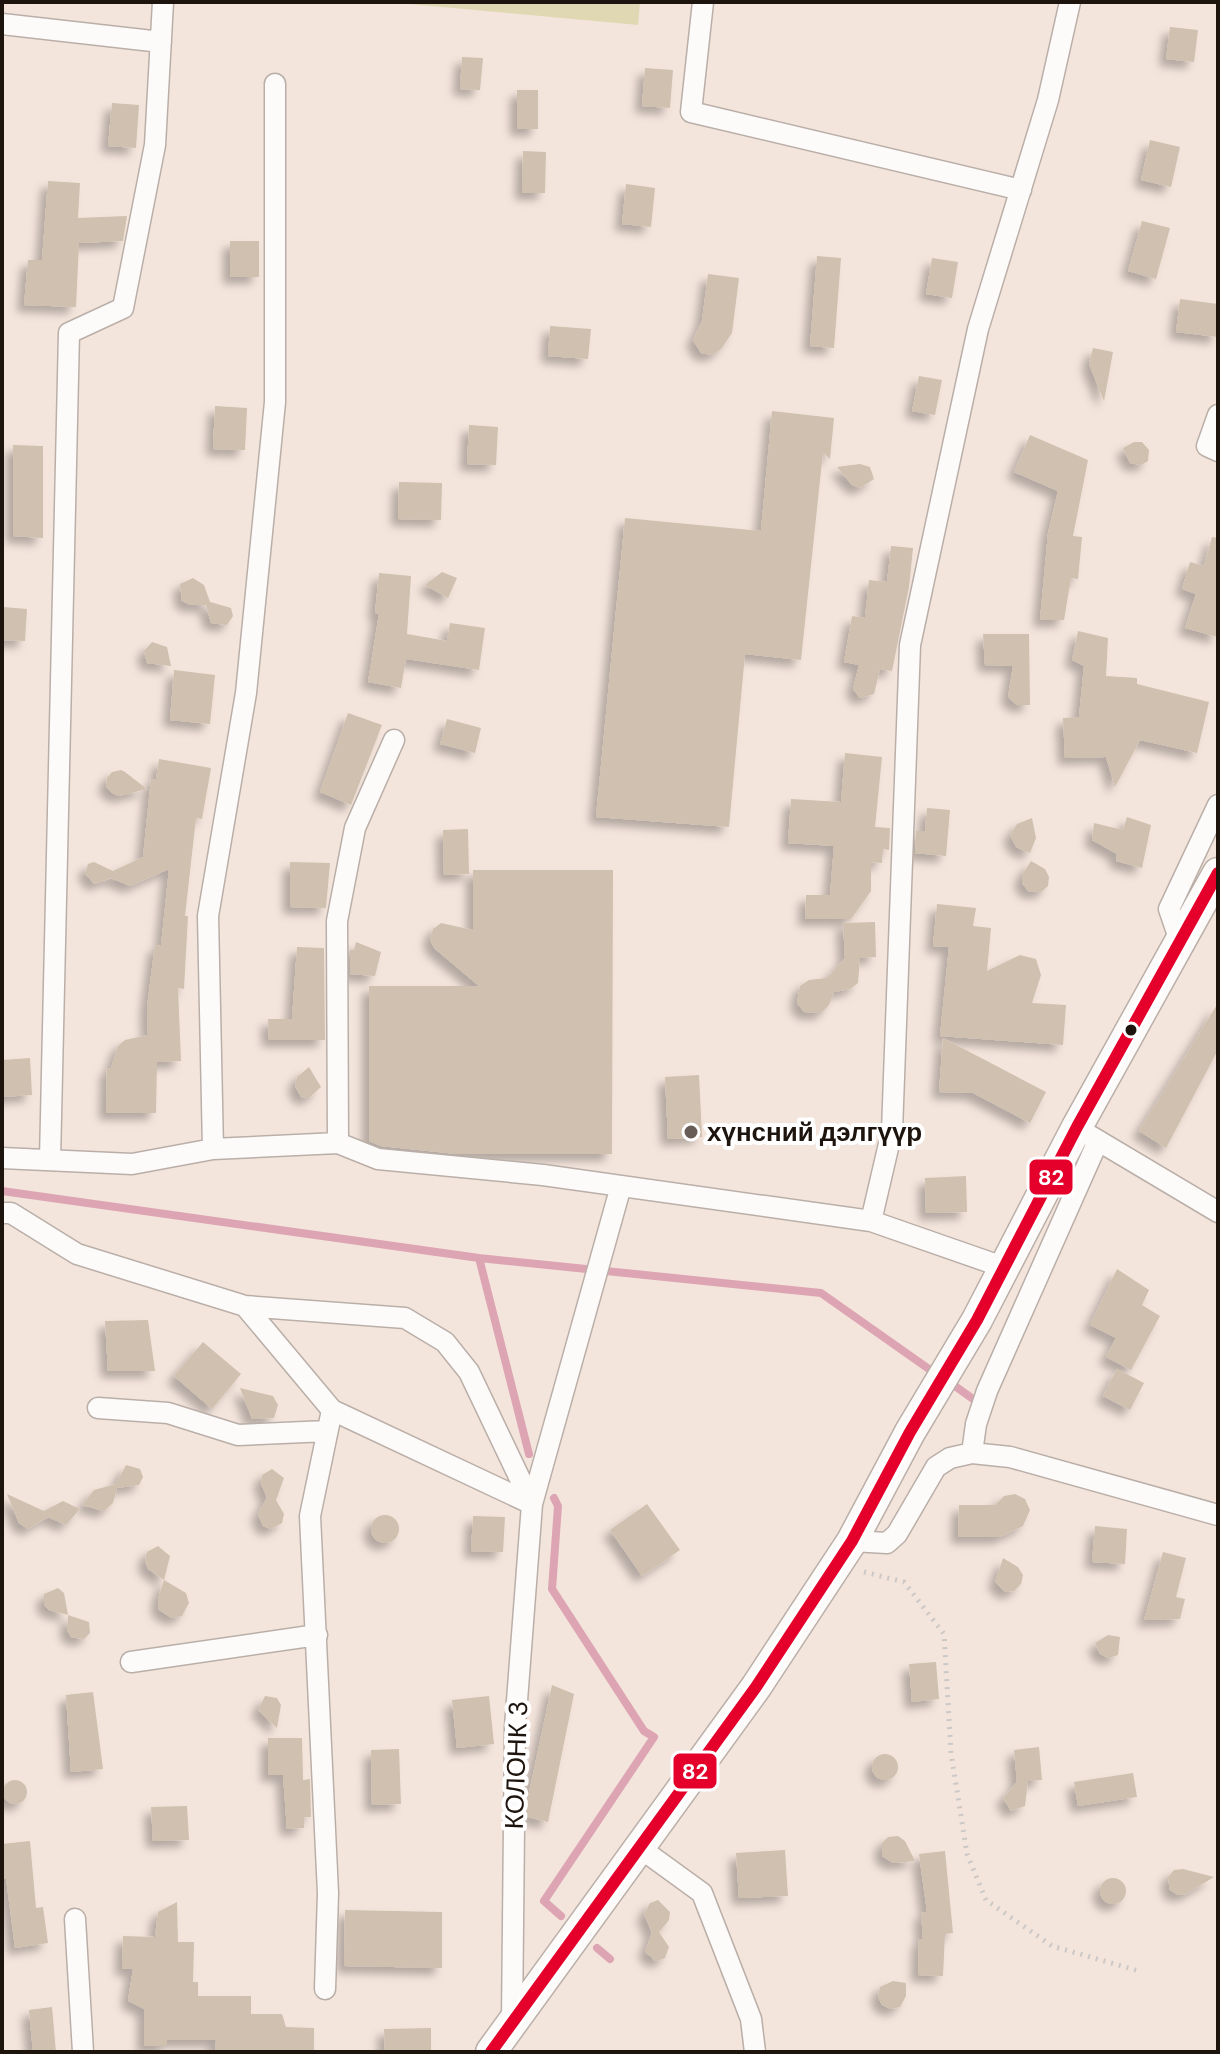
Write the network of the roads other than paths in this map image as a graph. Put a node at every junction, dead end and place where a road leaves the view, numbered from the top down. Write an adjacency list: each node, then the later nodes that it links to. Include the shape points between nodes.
1 (163, 2): 5 (street)
2 (703, 2): 7 (street, via 691,112)
3 (1070, 2): 7 (street)
4 (2, 24): 5 (street)
5 (161, 42): 18 (street, via 155,145 123,308 69,333)
6 (275, 84): 16 (street, via 275,402 246,693 208,916)
7 (1021, 190): 22 (street, via 978,329 910,645 892,1131)
8 (1218, 415): 9 (street, via 1207,446)
9 (1218, 451)
10 (394, 740): 15 (street, via 355,828 337,921)
11 (1218, 805): 13 (street, via 1169,909)
12 (1218, 873): 13 (main road)
13 (1181, 944): 14 (main road)
14 (1087, 1134): 20 (street); 23 (main road); 28 (street, via 987,1391)
15 (338, 1143): 16 (street); 19 (street, via 378,1159)
16 (213, 1149): 18 (street, via 132,1164)
17 (2, 1158): 18 (street)
18 (50, 1160)
19 (621, 1186): 22 (street); 29 (street, КОЛОНК 3)
20 (1218, 1212)
21 (2, 1213): 24 (street, via 11,1213 77,1254)
22 (871, 1221): 23 (street)
23 (1003, 1267): 31 (main road)
24 (245, 1306): 26 (street); 29 (street, via 405,1318 445,1342 469,1372)
25 (98, 1408): 27 (street, via 168,1413 238,1435)
26 (332, 1410): 27 (street); 29 (street)
27 (327, 1431): 32 (street, via 310,1516)
28 (972, 1453): 30 (street, via 1025,1461); 31 (street, via 936,1467 887,1543)
29 (532, 1504): 37 (street, КОЛОНК 3, via 515,1727)
30 (1218, 1515)
31 (844, 1554): 34 (main road)
32 (317, 1635): 33 (street); 36 (street, via 328,1893)
33 (131, 1662)
34 (640, 1848): 37 (main road); 40 (street, via 702,1893 751,2019)
35 (75, 1919): 38 (street)
36 (325, 1989)
37 (512, 2026): 39 (main road)
38 (83, 2052)
39 (491, 2052)
40 (755, 2052)

